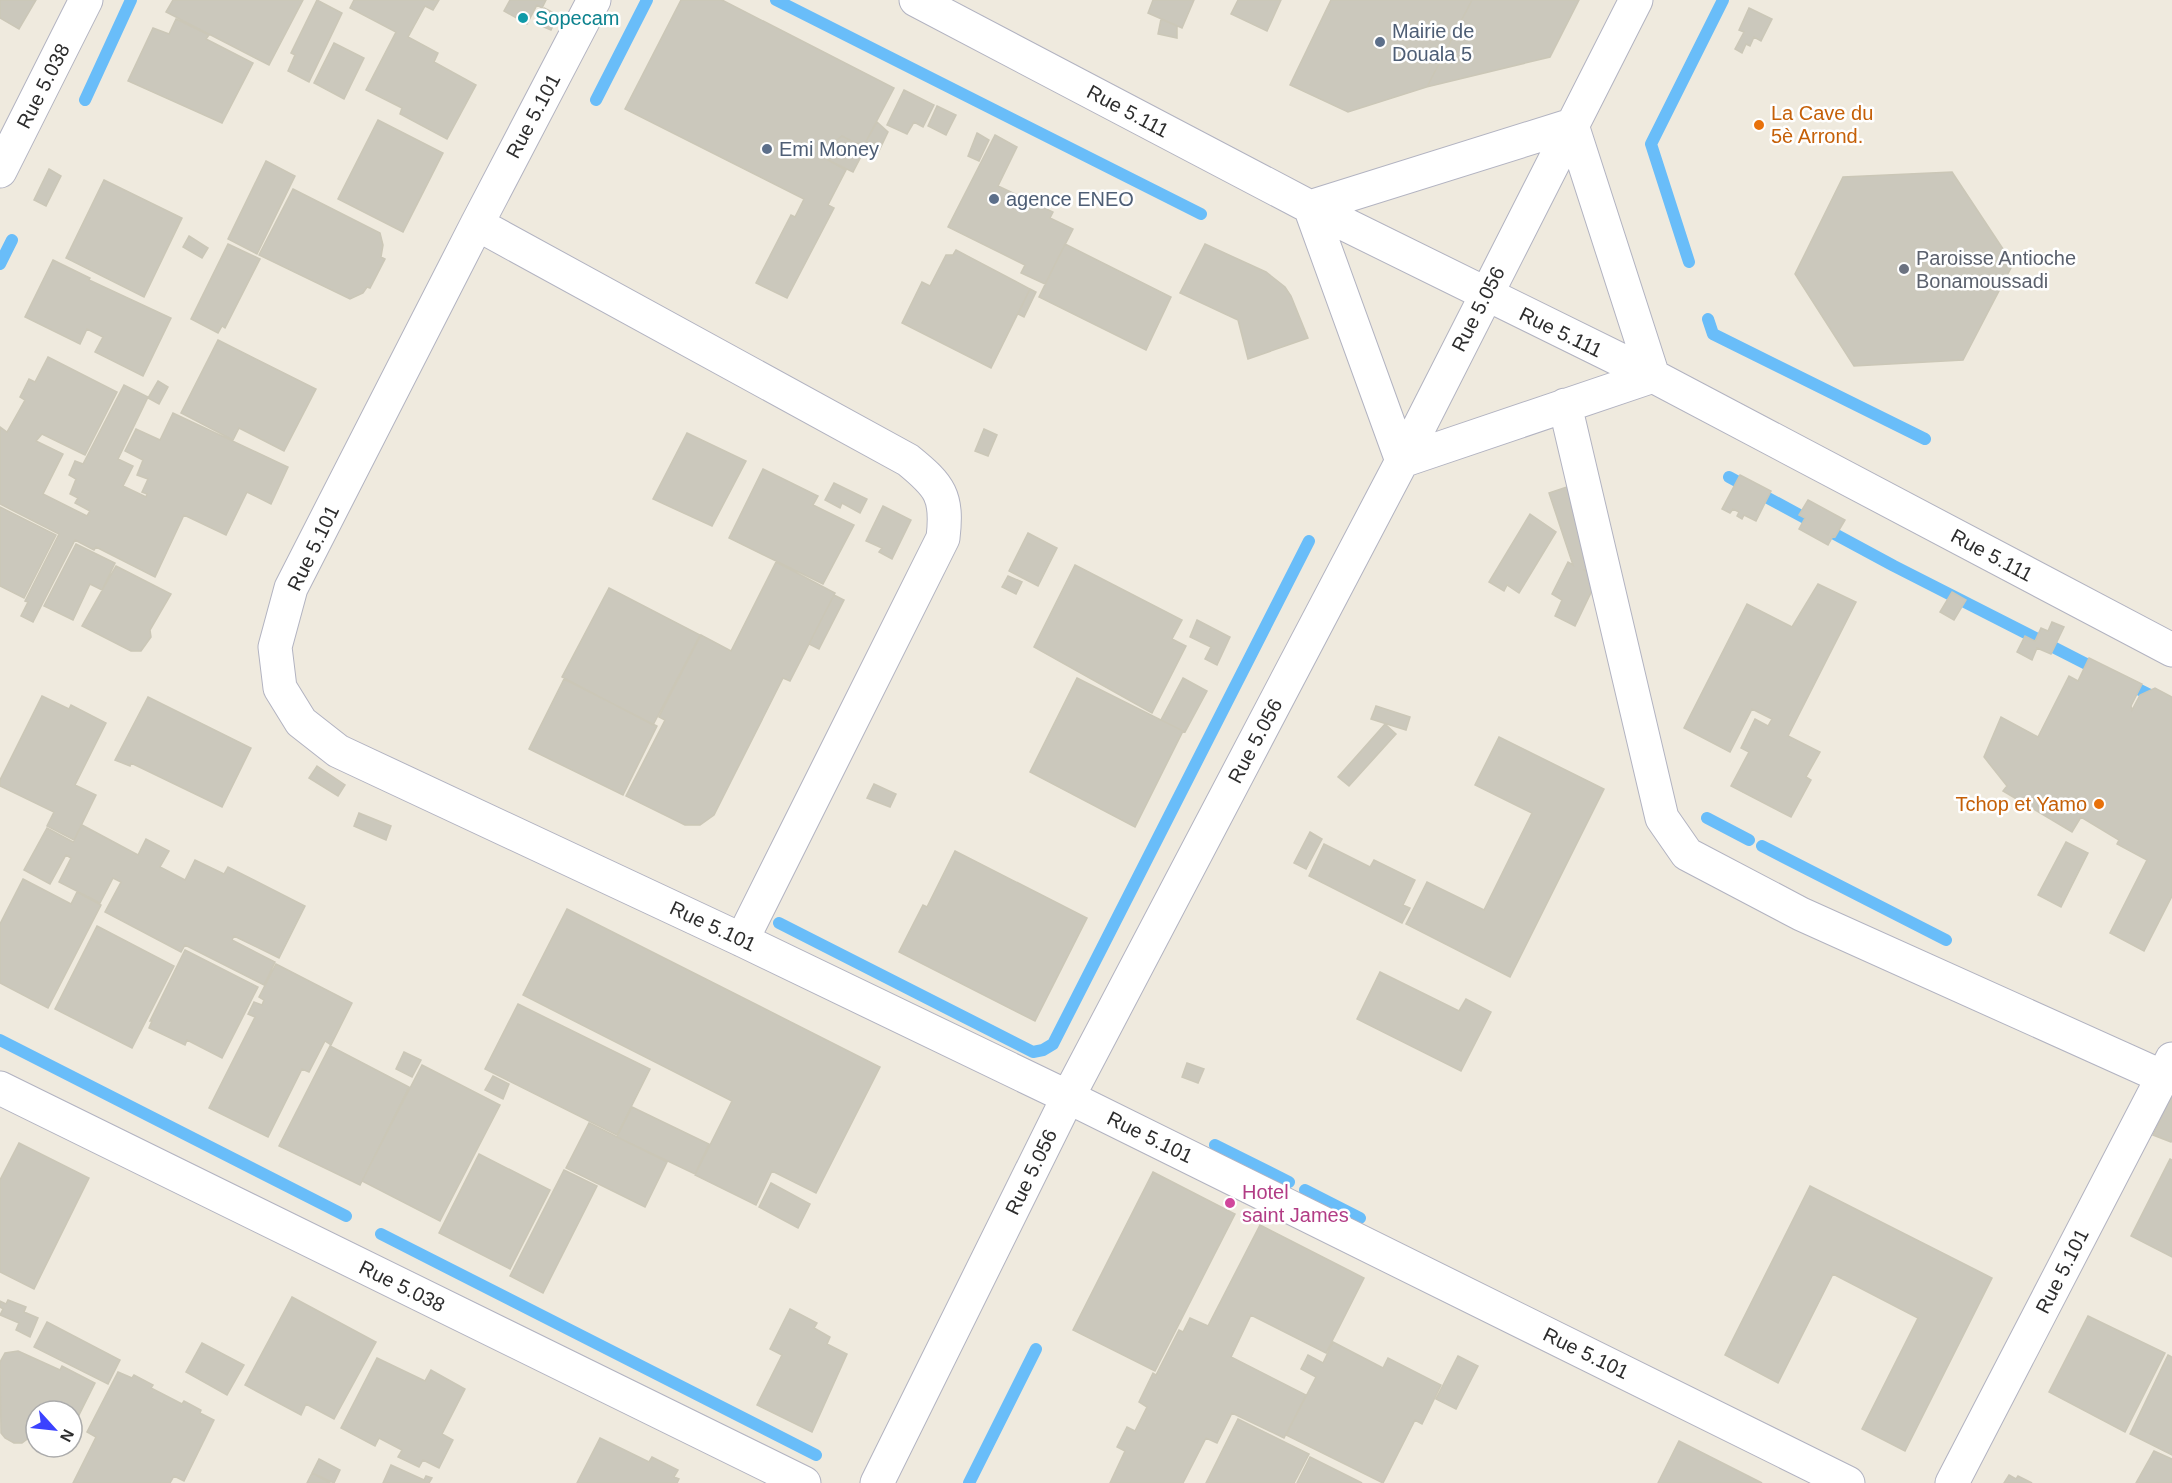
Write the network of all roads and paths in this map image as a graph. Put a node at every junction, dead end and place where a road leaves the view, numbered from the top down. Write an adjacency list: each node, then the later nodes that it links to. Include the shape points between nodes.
1 (86, 0): 6 (street, Rue 5.038)
2 (594, 0): 8 (street, Rue 5.101)
3 (916, 0): 7 (street, Rue 5.111)
4 (1636, 0): 5 (street, Rue 5.056)
5 (1572, 125): 7 (street); 9 (street, Rue 5.056); 10 (street)
6 (0, 171)
7 (1310, 207): 9 (street, Rue 5.111); 12 (street)
8 (477, 224): 14 (street, via 908,460 939,491 946,512 943,538); 14 (street, Rue 5.101, via 291,588 275,646 280,688 301,722 338,751)
9 (1485, 295): 10 (street, Rue 5.111); 12 (street, Rue 5.056)
10 (1653, 376): 11 (street); 13 (street, Rue 5.111)
11 (1565, 405): 12 (street); 15 (street, via 1662,818 1687,854 1801,914)
12 (1402, 461): 17 (street, Rue 5.056)
13 (2172, 650)
14 (742, 940): 17 (street, Rue 5.101)
15 (2167, 1068): 21 (street, Rue 5.101)
16 (0, 1088): 18 (street, Rue 5.038)
17 (1068, 1097): 19 (street, Rue 5.056); 20 (street, Rue 5.101)
18 (804, 1483)
19 (877, 1483)
20 (1848, 1483)
21 (1952, 1483)

